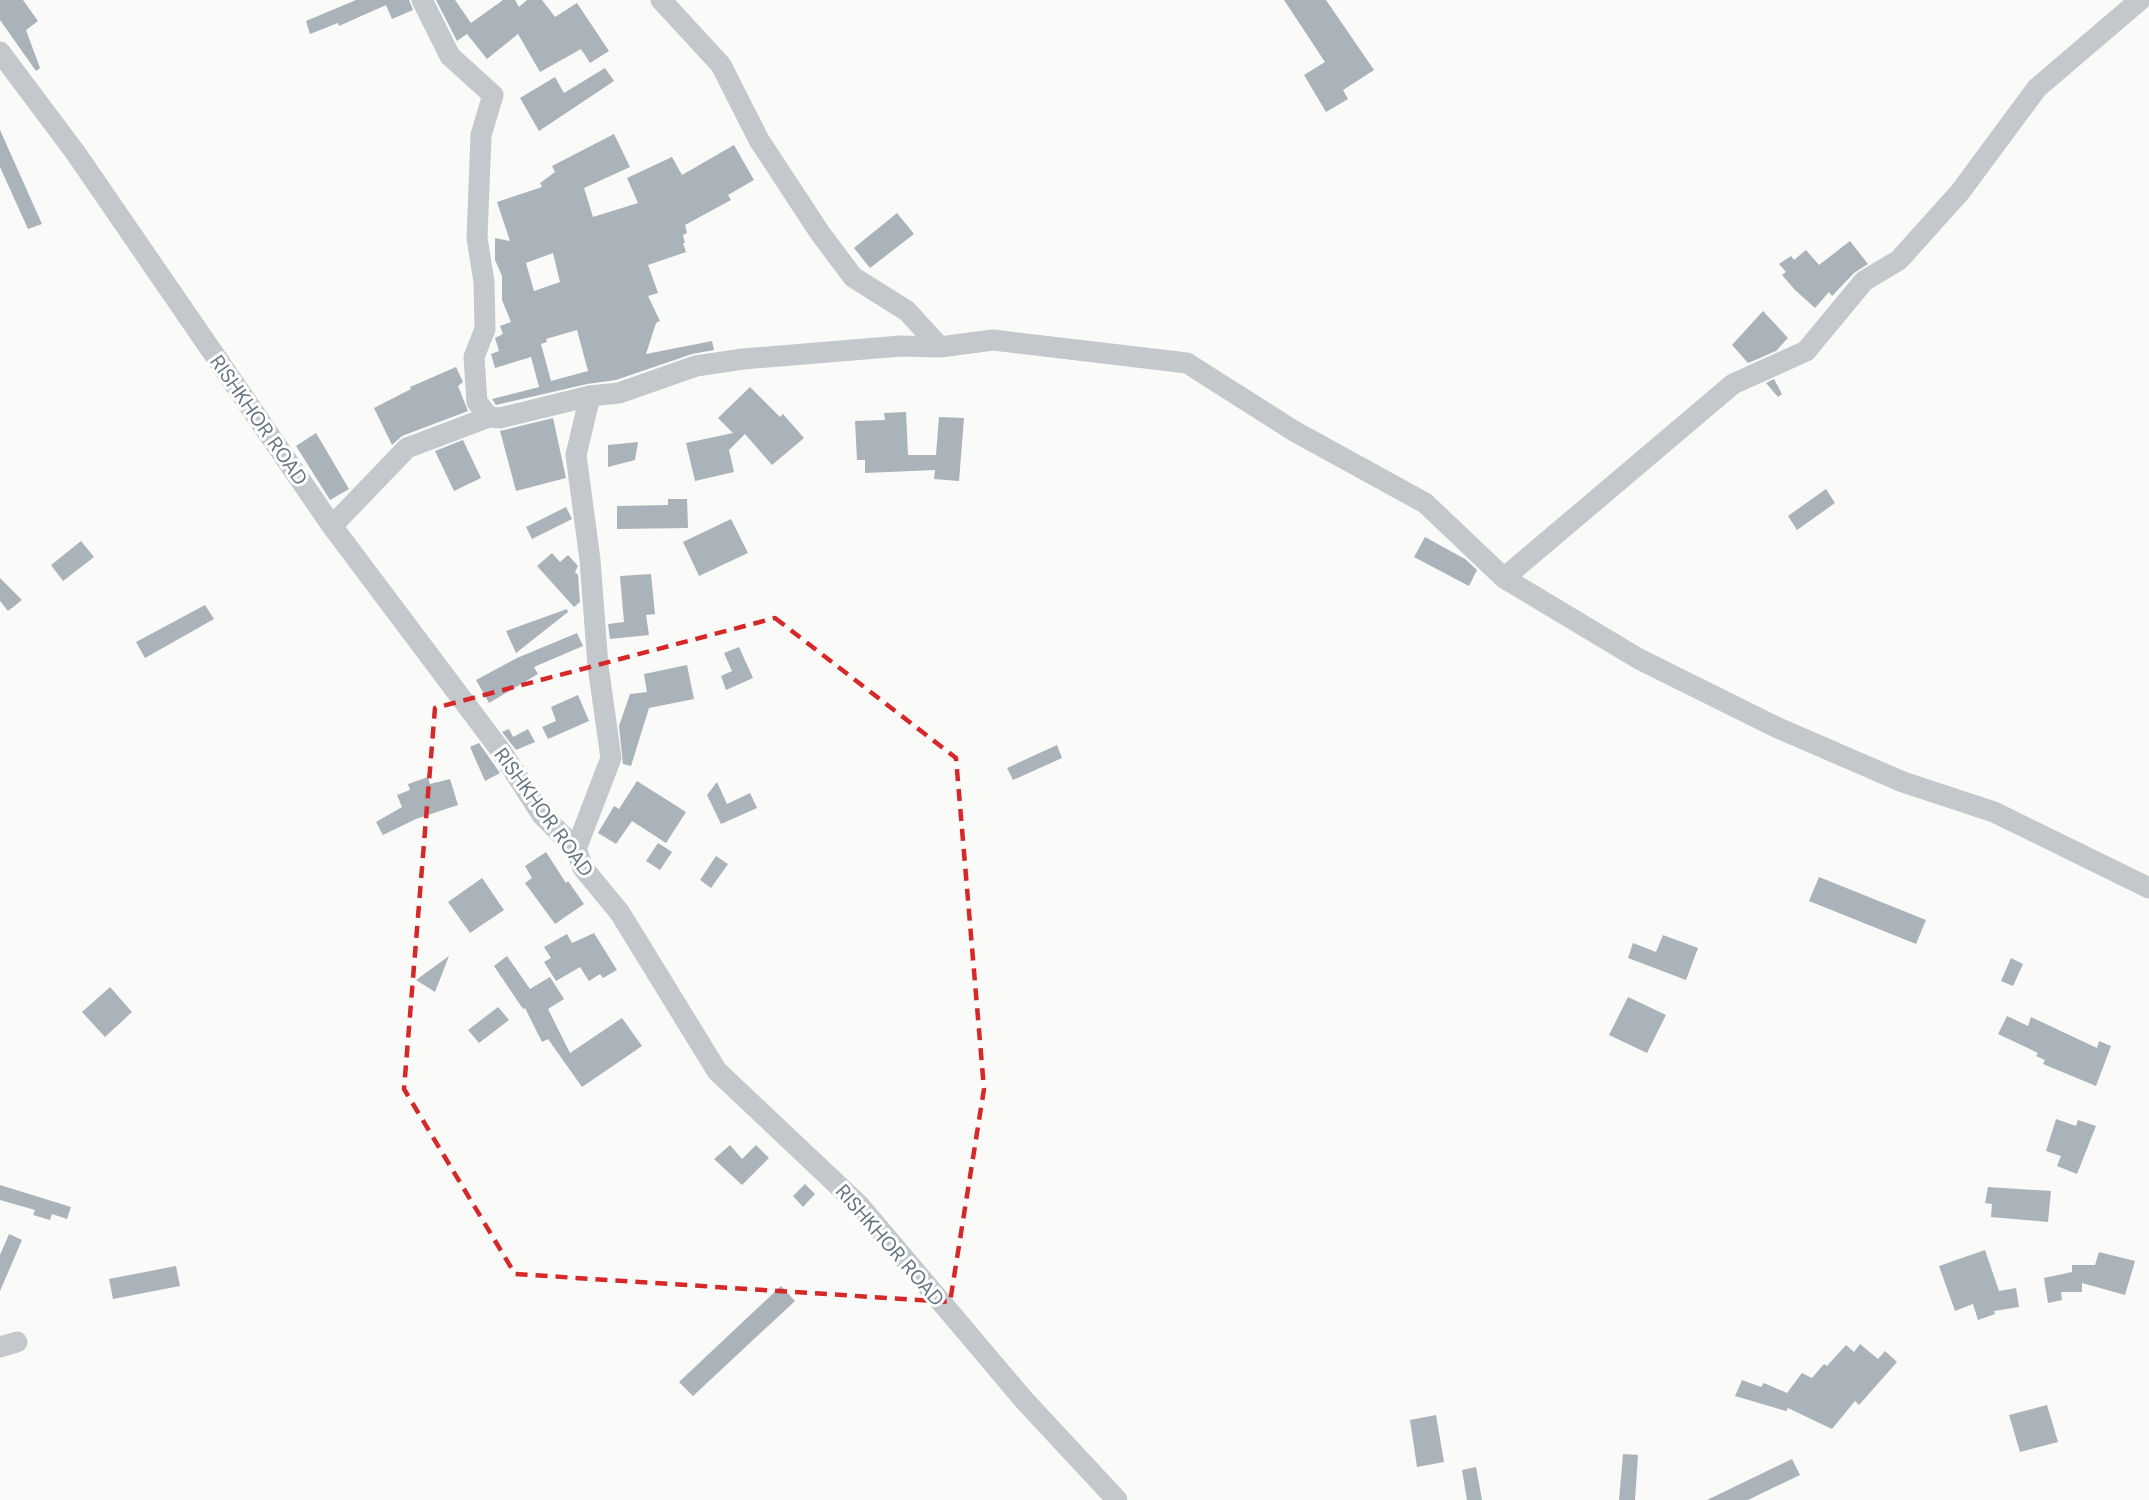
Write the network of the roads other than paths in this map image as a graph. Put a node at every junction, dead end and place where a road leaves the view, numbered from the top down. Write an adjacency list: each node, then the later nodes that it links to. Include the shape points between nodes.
1 (422, 0): 7 (street, via 450,56 493,95 482,135 477,238 484,282 485,329 474,357 477,402)
2 (661, 0): 5 (street, via 721,65 759,140 853,277 907,311)
3 (2140, 0): 9 (street, via 2037,88 1960,192 1899,260 1864,281 1806,351 1733,384)
4 (0, 52): 8 (street, RISHKHOR ROAD, via 75,152)
5 (940, 346): 6 (street, via 901,346 708,364 619,393); 9 (street, via 993,340 1187,363 1294,431 1425,503)
6 (590, 396): 7 (street, via 500,418); 10 (street, via 576,455 611,758)
7 (489, 417): 8 (street, via 408,448)
8 (332, 526): 10 (street, RISHKHOR ROAD, via 501,751 542,815)
9 (1504, 578): 11 (street, via 1640,659 1778,728 1903,782 1994,812)
10 (576, 849): 12 (street, RISHKHOR ROAD, via 583,868 620,913 717,1071 860,1206 1024,1400)
11 (2149, 888)
12 (1117, 1500)

